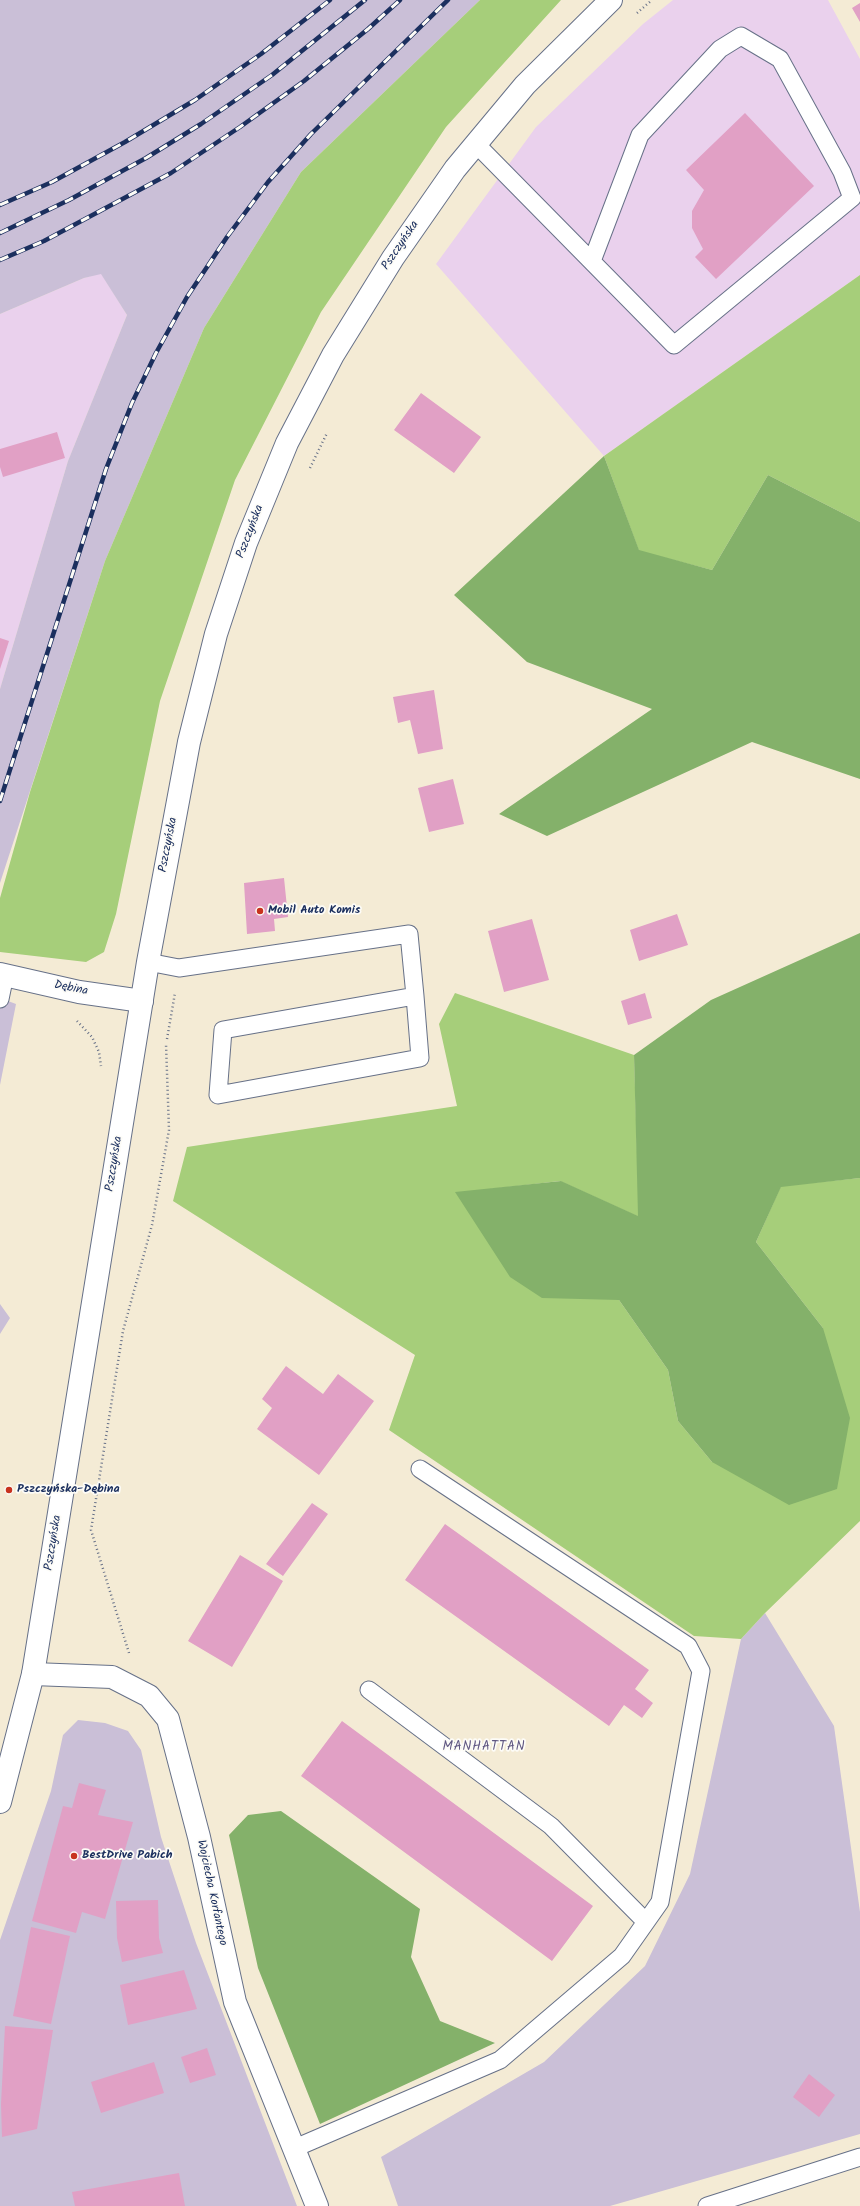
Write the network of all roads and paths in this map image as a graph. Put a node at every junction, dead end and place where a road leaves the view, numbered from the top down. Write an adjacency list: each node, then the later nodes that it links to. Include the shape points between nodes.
1 (611, 0): 4 (main road, Pszczyńska, via 525,85)
2 (652, 0): 3 (path)
3 (634, 16)
4 (476, 144): 5 (lane); 8 (main road, Pszczyńska, via 392,258 333,355 287,443 246,543 216,634 189,742)
5 (592, 261): 5 (lane, via 674,346 852,198 842,172 780,59 741,36 720,49 640,135)
6 (329, 429): 7 (path)
7 (308, 472)
8 (148, 962): 9 (lane); 14 (main road, Pszczyńska)
9 (180, 968): 12 (lane, via 409,934); 16 (path, via 166,1047 169,1130 152,1225)
10 (3, 975): 11 (main road, Dębina); 13 (lane)
11 (79, 992): 14 (main road, Dębina); 15 (path, via 72,1017 92,1037 99,1052)
12 (414, 996): 12 (lane, via 223,1030 218,1095 420,1058)
13 (0, 999)
14 (142, 1000): 18 (main road, Pszczyńska)
15 (101, 1067)
16 (122, 1331)
17 (420, 1469): 21 (lane, via 688,1646 700,1671 660,1902)
18 (33, 1674): 20 (main road, Pszczyńska); 22 (main road, Wojciecha Korfantego, via 112,1677 149,1696 168,1719 199,1837 235,2002)
19 (369, 1690): 21 (lane, via 551,1826)
20 (0, 1802)
21 (646, 1922): 22 (lane, via 622,1956 500,2060)
22 (295, 2148): 24 (main road, Wojciecha Korfantego)
23 (860, 2157): 25 (lane)
24 (316, 2206)
25 (707, 2206)

